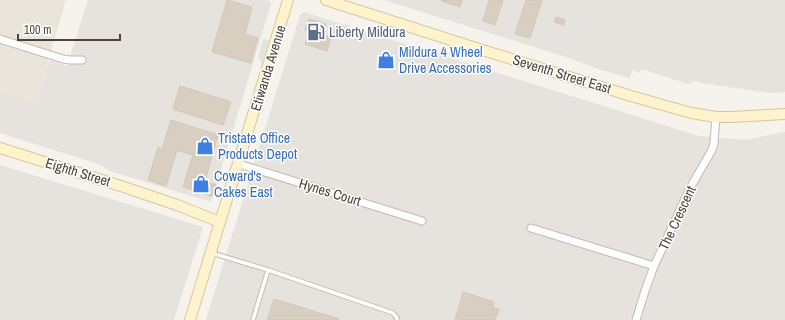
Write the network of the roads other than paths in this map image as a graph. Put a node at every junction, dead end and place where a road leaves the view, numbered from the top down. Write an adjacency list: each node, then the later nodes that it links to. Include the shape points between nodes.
1 (288, 0): 9 (street, Etiwanda Avenue)
2 (326, 0): 6 (street, Seventh Street East, via 676,109)
3 (0, 39): 4 (street, via 63,59)
4 (82, 60)
5 (783, 114): 6 (street, Seventh Street East)
6 (716, 117): 15 (street, The Crescent, via 712,150 690,188)
7 (0, 148): 10 (street, Eighth Street)
8 (0, 154): 10 (street, Eighth Street, via 114,189)
9 (238, 164): 11 (street, Etiwanda Avenue); 12 (street, Hynes Court)
10 (156, 198): 11 (street, Eighth Street)
11 (222, 218): 14 (street, Etiwanda Avenue)
12 (422, 221)
13 (532, 228): 15 (street)
14 (211, 253): 16 (lane); 17 (street, Etiwanda Avenue)
15 (654, 266): 20 (street, The Crescent)
16 (268, 270): 18 (lane); 19 (lane, via 392,314)
17 (190, 320)
18 (253, 320)
19 (397, 320)
20 (636, 320)

